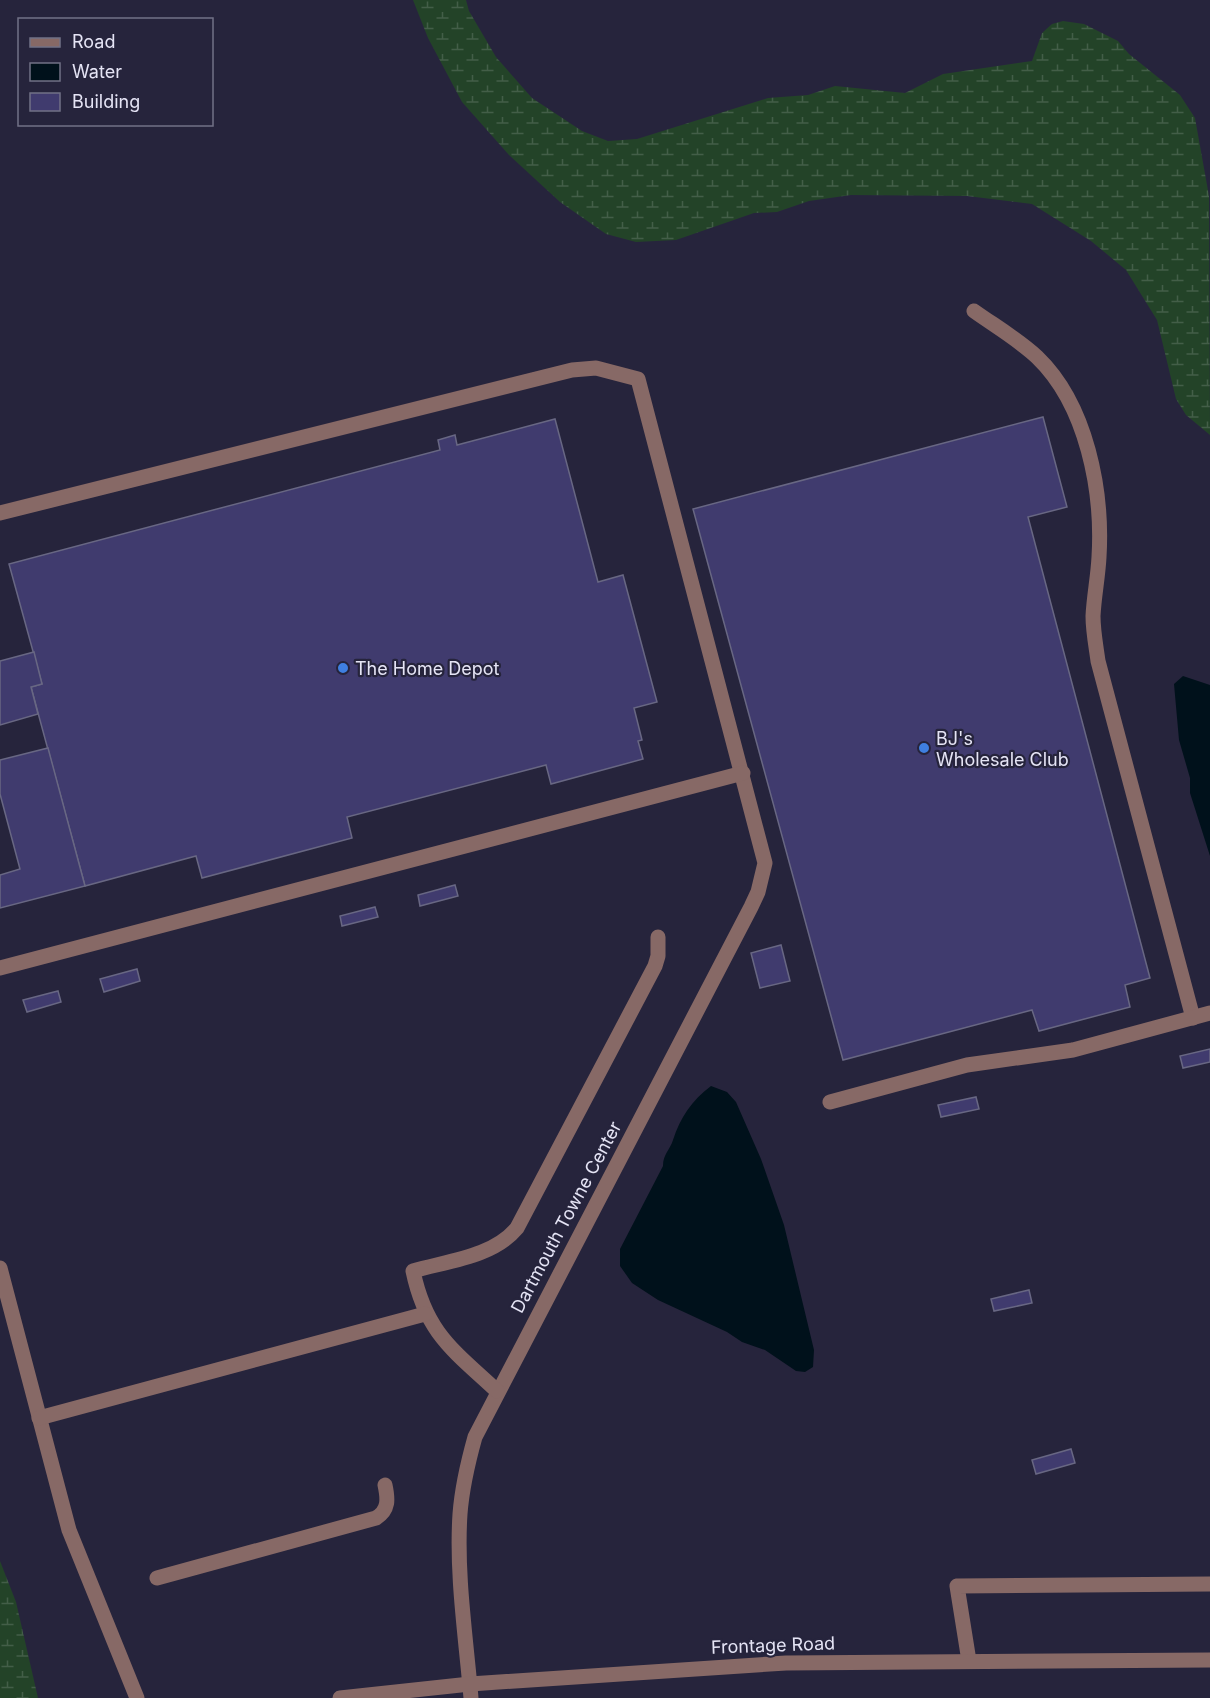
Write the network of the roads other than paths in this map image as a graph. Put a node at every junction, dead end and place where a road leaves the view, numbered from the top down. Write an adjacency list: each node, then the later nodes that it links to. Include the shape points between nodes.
1 (975, 311): 7 (street, via 1038,358 1079,424 1099,520 1093,617 1098,661)
2 (0, 513): 3 (street, Dartmouth Towne Center, via 572,370 596,368 638,379)
3 (743, 773): 5 (street); 11 (street, Dartmouth Towne Center, via 765,862 758,892)
4 (658, 937): 10 (street, via 655,966 517,1228 490,1249 413,1271)
5 (0, 968)
6 (1210, 1013): 7 (street)
7 (1193, 1018): 8 (street, via 1073,1050 968,1065)
8 (831, 1102)
9 (0, 1268): 12 (street)
10 (425, 1314): 11 (street, via 445,1343); 12 (street)
11 (497, 1391): 18 (street, Dartmouth Towne Center, via 475,1437 460,1514)
12 (39, 1418): 19 (street, via 69,1530)
13 (385, 1485): 14 (street, via 387,1503 375,1518)
14 (157, 1578)
15 (1210, 1584): 17 (street, via 957,1586)
16 (1210, 1660): 17 (street, Frontage Road)
17 (969, 1661): 18 (street, Frontage Road, via 775,1663)
18 (471, 1691): 20 (street, Frontage Road)
19 (136, 1698)
20 (339, 1698)

